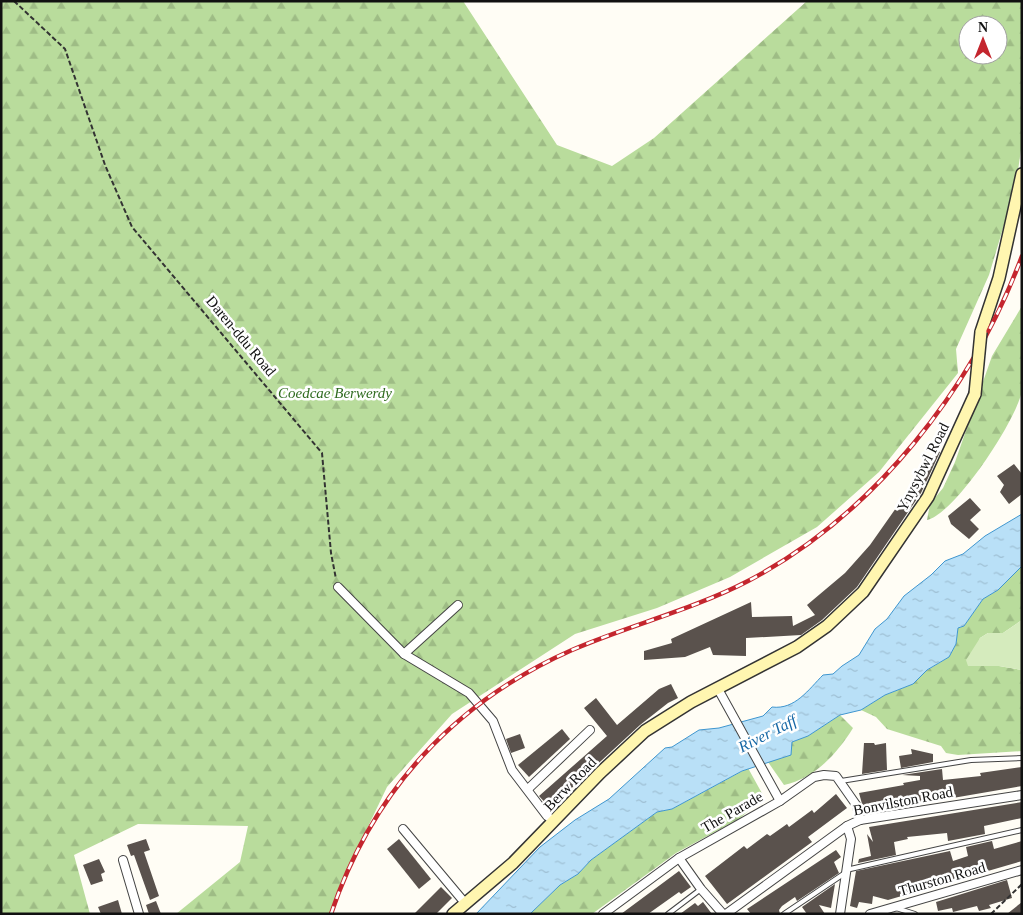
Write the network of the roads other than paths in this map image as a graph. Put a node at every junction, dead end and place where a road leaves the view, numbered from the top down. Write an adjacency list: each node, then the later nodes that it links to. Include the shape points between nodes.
1 (1022, 174): 5 (main road, Ynysybwl Road, bridge, via 999,278 982,332 975,394 928,496 863,592 827,626)
2 (338, 587): 4 (street)
3 (458, 605): 4 (street)
4 (404, 654): 9 (street, via 469,693 493,721 512,770)
5 (720, 693): 11 (street); 13 (main road, Berw Road, via 671,714 645,731)
6 (590, 730): 9 (street)
7 (1022, 758): 8 (lane, via 971,760)
8 (839, 781): 11 (street, The Parade, via 836,776 824,774 814,777); 12 (street, via 856,806)
9 (528, 789): 13 (street)
10 (1022, 795): 12 (street, Bonvilston Road)
11 (780, 801): 17 (street, The Parade)
12 (860, 820): 14 (street, Bonvilston Road)
13 (554, 821): 22 (main road, Berw Road, via 513,864)
14 (847, 826): 20 (street, via 851,839); 28 (street, Bonvilston Road)
15 (404, 829): 22 (street)
16 (1022, 830): 20 (lane)
17 (680, 858): 21 (street); 26 (street, The Parade)
18 (123, 860): 24 (street)
19 (1022, 870): 23 (street, Thurston Road)
20 (846, 871): 29 (lane); 30 (street)
21 (701, 889): 27 (lane); 28 (street)
22 (465, 903): 25 (main road, Berw Road)
23 (894, 907): 31 (street, Thurston Road); 32 (lane)
24 (139, 914)
25 (454, 914)
26 (603, 914)
27 (668, 914)
28 (724, 914)
29 (784, 914)
30 (840, 914)
31 (870, 914)
32 (915, 914)

